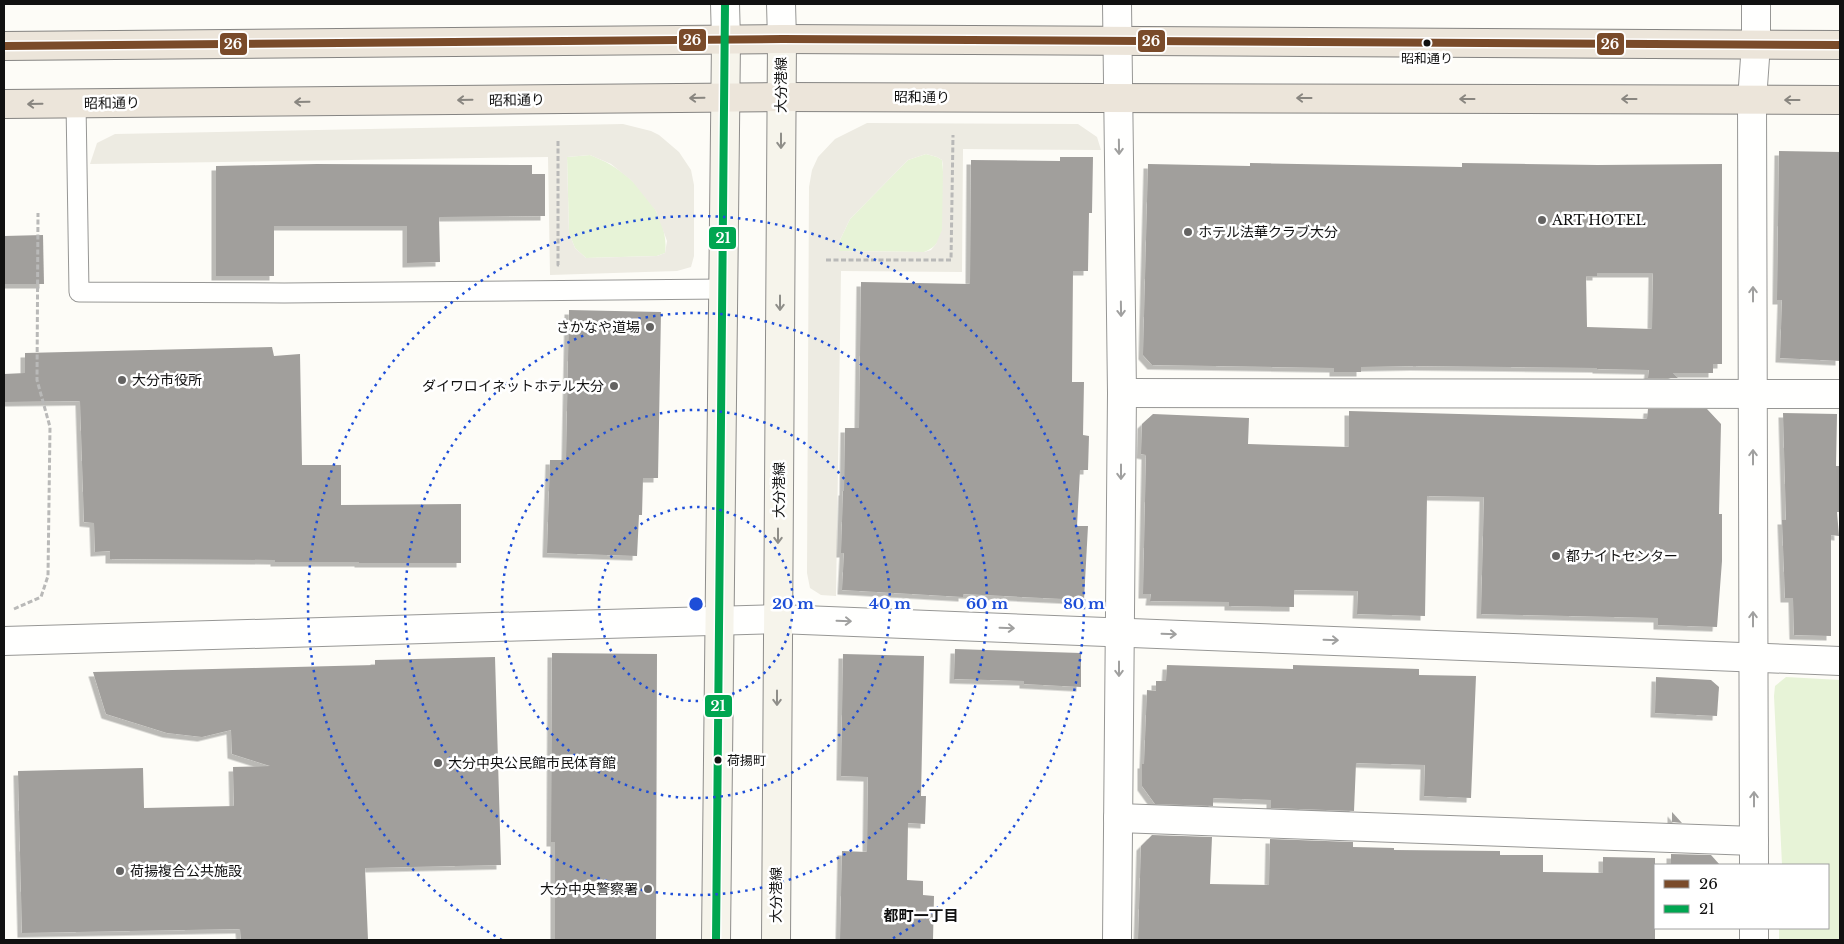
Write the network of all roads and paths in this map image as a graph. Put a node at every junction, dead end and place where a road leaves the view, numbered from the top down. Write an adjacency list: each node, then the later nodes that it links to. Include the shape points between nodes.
1 (726, 4): 5 (street)
2 (781, 4): 6 (street)
3 (1117, 4): 7 (street)
4 (1756, 4): 8 (street)
5 (726, 40): 6 (highway); 10 (highway); 12 (main road)
6 (782, 40): 7 (highway); 11 (main road, 大分港線)
7 (1117, 41): 8 (highway); 13 (street)
8 (1756, 44): 9 (highway); 14 (street)
9 (1840, 45)
10 (4, 46)
11 (781, 97): 12 (highway, 昭和通り); 13 (highway, 昭和通り); 28 (main road, 大分港線, one-way to 28)
12 (725, 98): 17 (highway, 昭和通り, one-way to 17); 23 (main road)
13 (1119, 98): 14 (highway, 昭和通り, one-way to 13); 24 (street, one-way to 24)
14 (1752, 100): 15 (highway, 昭和通り, one-way to 14); 25 (street, one-way to 14)
15 (1840, 100)
16 (4, 104): 17 (highway, 昭和通り, one-way to 16)
17 (76, 104): 23 (lane, via 79,292)
18 (953, 135): 21 (path, via 951,260)
19 (558, 141): 22 (path, via 558,265)
20 (38, 213): 27 (path, via 37,380 50,427 48,576 41,597)
21 (826, 260)
22 (568, 264)
23 (723, 289): 29 (main road)
24 (1122, 393): 25 (street); 30 (street, one-way to 30)
25 (1753, 394): 26 (street); 32 (street, one-way to 25)
26 (1840, 394)
27 (12, 610)
28 (778, 619): 29 (street); 30 (street, one-way to 30); 37 (main road, 大分港線, one-way to 37)
29 (720, 620): 31 (street); 36 (main road)
30 (1120, 632): 32 (street, one-way to 32); 34 (street, one-way to 34)
31 (4, 641)
32 (1753, 657): 33 (street); 35 (street, one-way to 32)
33 (1840, 661)
34 (1118, 818): 35 (street); 38 (street)
35 (1754, 853)
36 (716, 940)
37 (776, 940)
38 (1117, 940)

